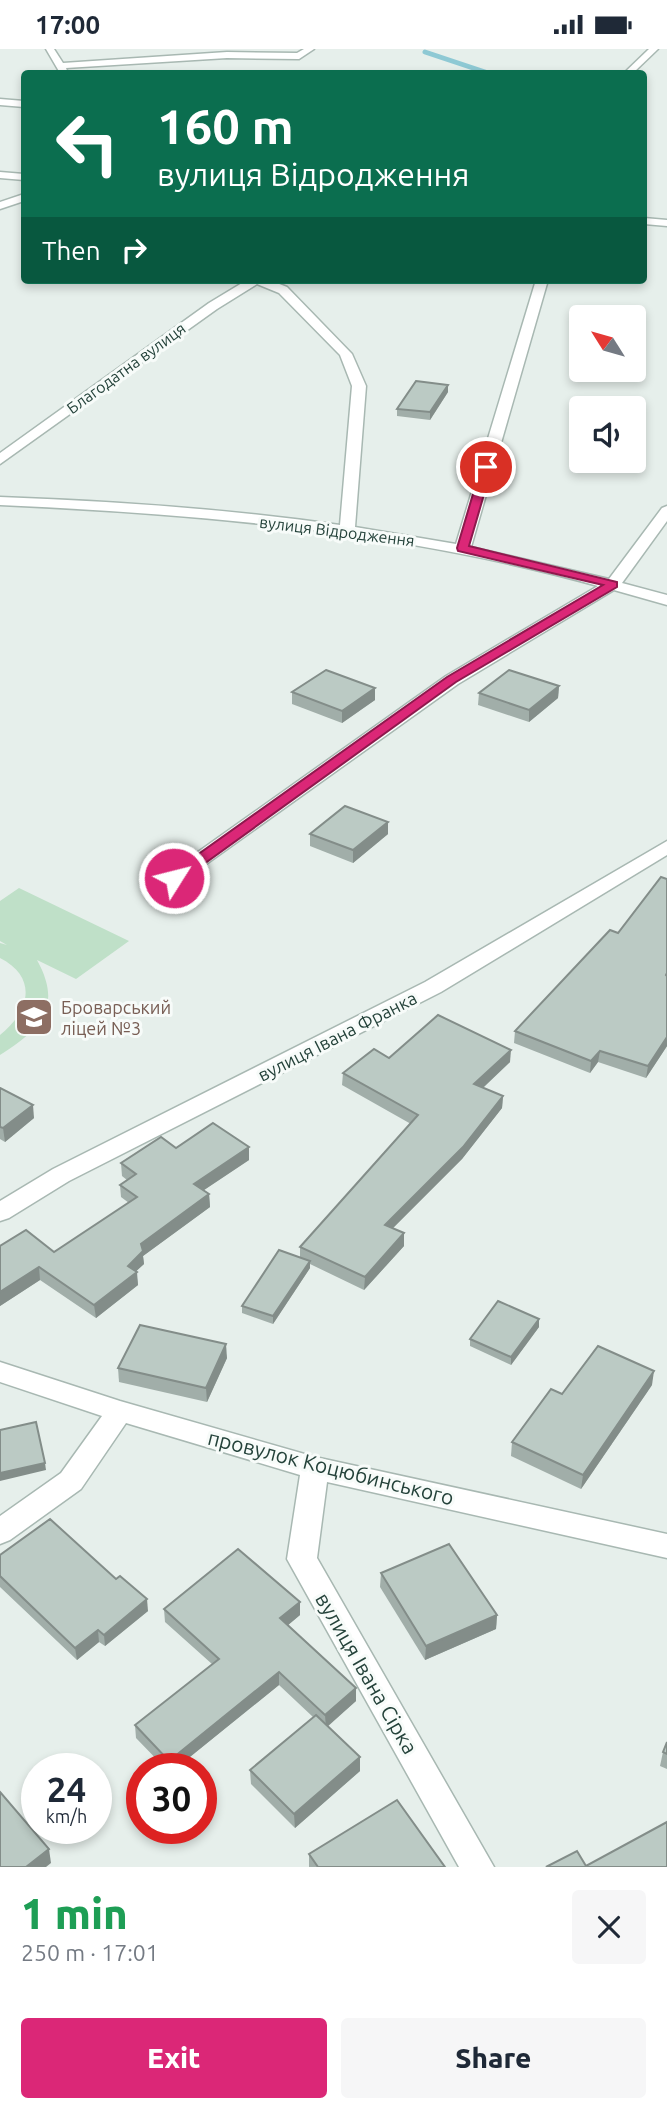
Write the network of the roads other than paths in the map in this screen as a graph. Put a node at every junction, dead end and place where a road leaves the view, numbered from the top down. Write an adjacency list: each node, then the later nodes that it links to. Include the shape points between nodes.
1 (50, 49): 4 (street)
2 (310, 49): 4 (street, via 299,55 227,55)
3 (654, 49): 5 (street)
4 (63, 70)
5 (631, 70)
6 (0, 102): 7 (street)
7 (21, 104)
8 (0, 175): 9 (street)
9 (21, 177)
10 (21, 198): 11 (street)
11 (0, 207)
12 (647, 221): 13 (street)
13 (667, 223)
14 (249, 284): 17 (street, Благодатна вулиця)
15 (267, 284): 20 (street, via 283,290 346,353 359,386)
16 (541, 284): 21 (street)
17 (0, 460)
18 (0, 501): 20 (street, вулиця Відродження, via 121,506)
19 (667, 511): 22 (street)
20 (347, 530): 21 (street, вулиця Відродження)
21 (463, 548): 22 (street, вулиця Відродження)
22 (613, 584): 23 (street, вулиця Відродження); 25 (street, via 452,680)
23 (667, 600)
24 (666, 849): 26 (street, вулиця Івана Франка, via 433,987 61,1175)
25 (174, 878)
26 (0, 1212)
27 (0, 1372): 28 (street, провулок Коцюбинського)
28 (120, 1411): 29 (street, провулок Коцюбинського); 30 (street, via 71,1481)
29 (315, 1468): 31 (street, провулок Коцюбинського); 32 (street, вулиця Івана Сірка, via 302,1559)
30 (0, 1532)
31 (667, 1546)
32 (477, 1867)

